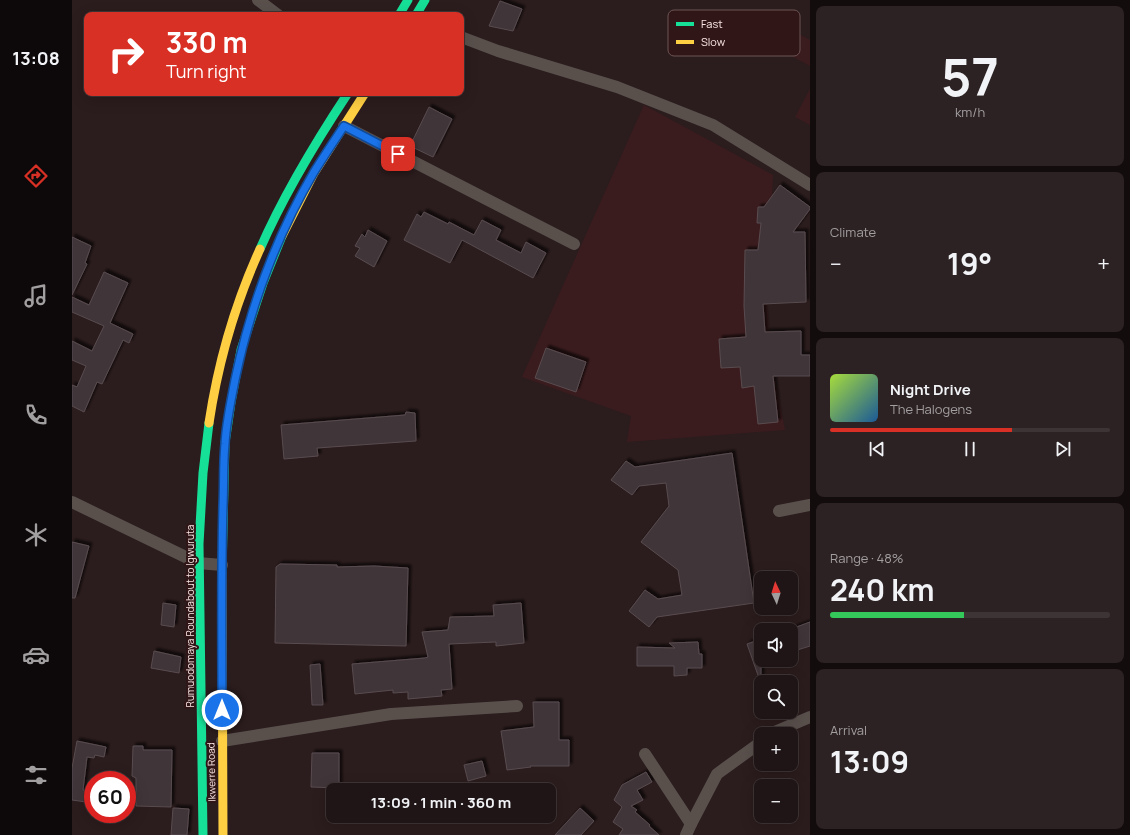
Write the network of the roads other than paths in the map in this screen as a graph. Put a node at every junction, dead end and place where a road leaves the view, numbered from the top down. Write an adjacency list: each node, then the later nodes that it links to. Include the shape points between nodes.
1 (258, 0): 4 (street)
2 (408, 0): 5 (main road)
3 (425, 0): 6 (main road)
4 (274, 12)
5 (401, 12)
6 (418, 12)
7 (464, 38): 11 (street, via 617,87 712,125)
8 (346, 96): 16 (main road, Rumuodomaya Roundabout to Igwuruta, via 290,188 251,267 232,324 220,364 205,448)
9 (363, 96): 10 (main road, Ikwerre Road)
10 (344, 126): 12 (street); 17 (main road, Ikwerre Road, via 314,173 277,246 241,350 225,443)
11 (810, 185)
12 (574, 244)
13 (72, 502): 16 (street)
14 (810, 505): 15 (street)
15 (779, 511)
16 (198, 563): 17 (street); 25 (main road, Rumuodomaya Roundabout to Igwuruta)
17 (222, 565): 21 (main road, Ikwerre Road)
18 (517, 706): 21 (street, via 391,714)
19 (810, 717): 20 (street)
20 (786, 727)
21 (222, 741): 26 (main road, Ikwerre Road)
22 (754, 747): 24 (street, via 718,774)
23 (645, 754): 24 (street)
24 (688, 829)
25 (203, 835)
26 (223, 835)

